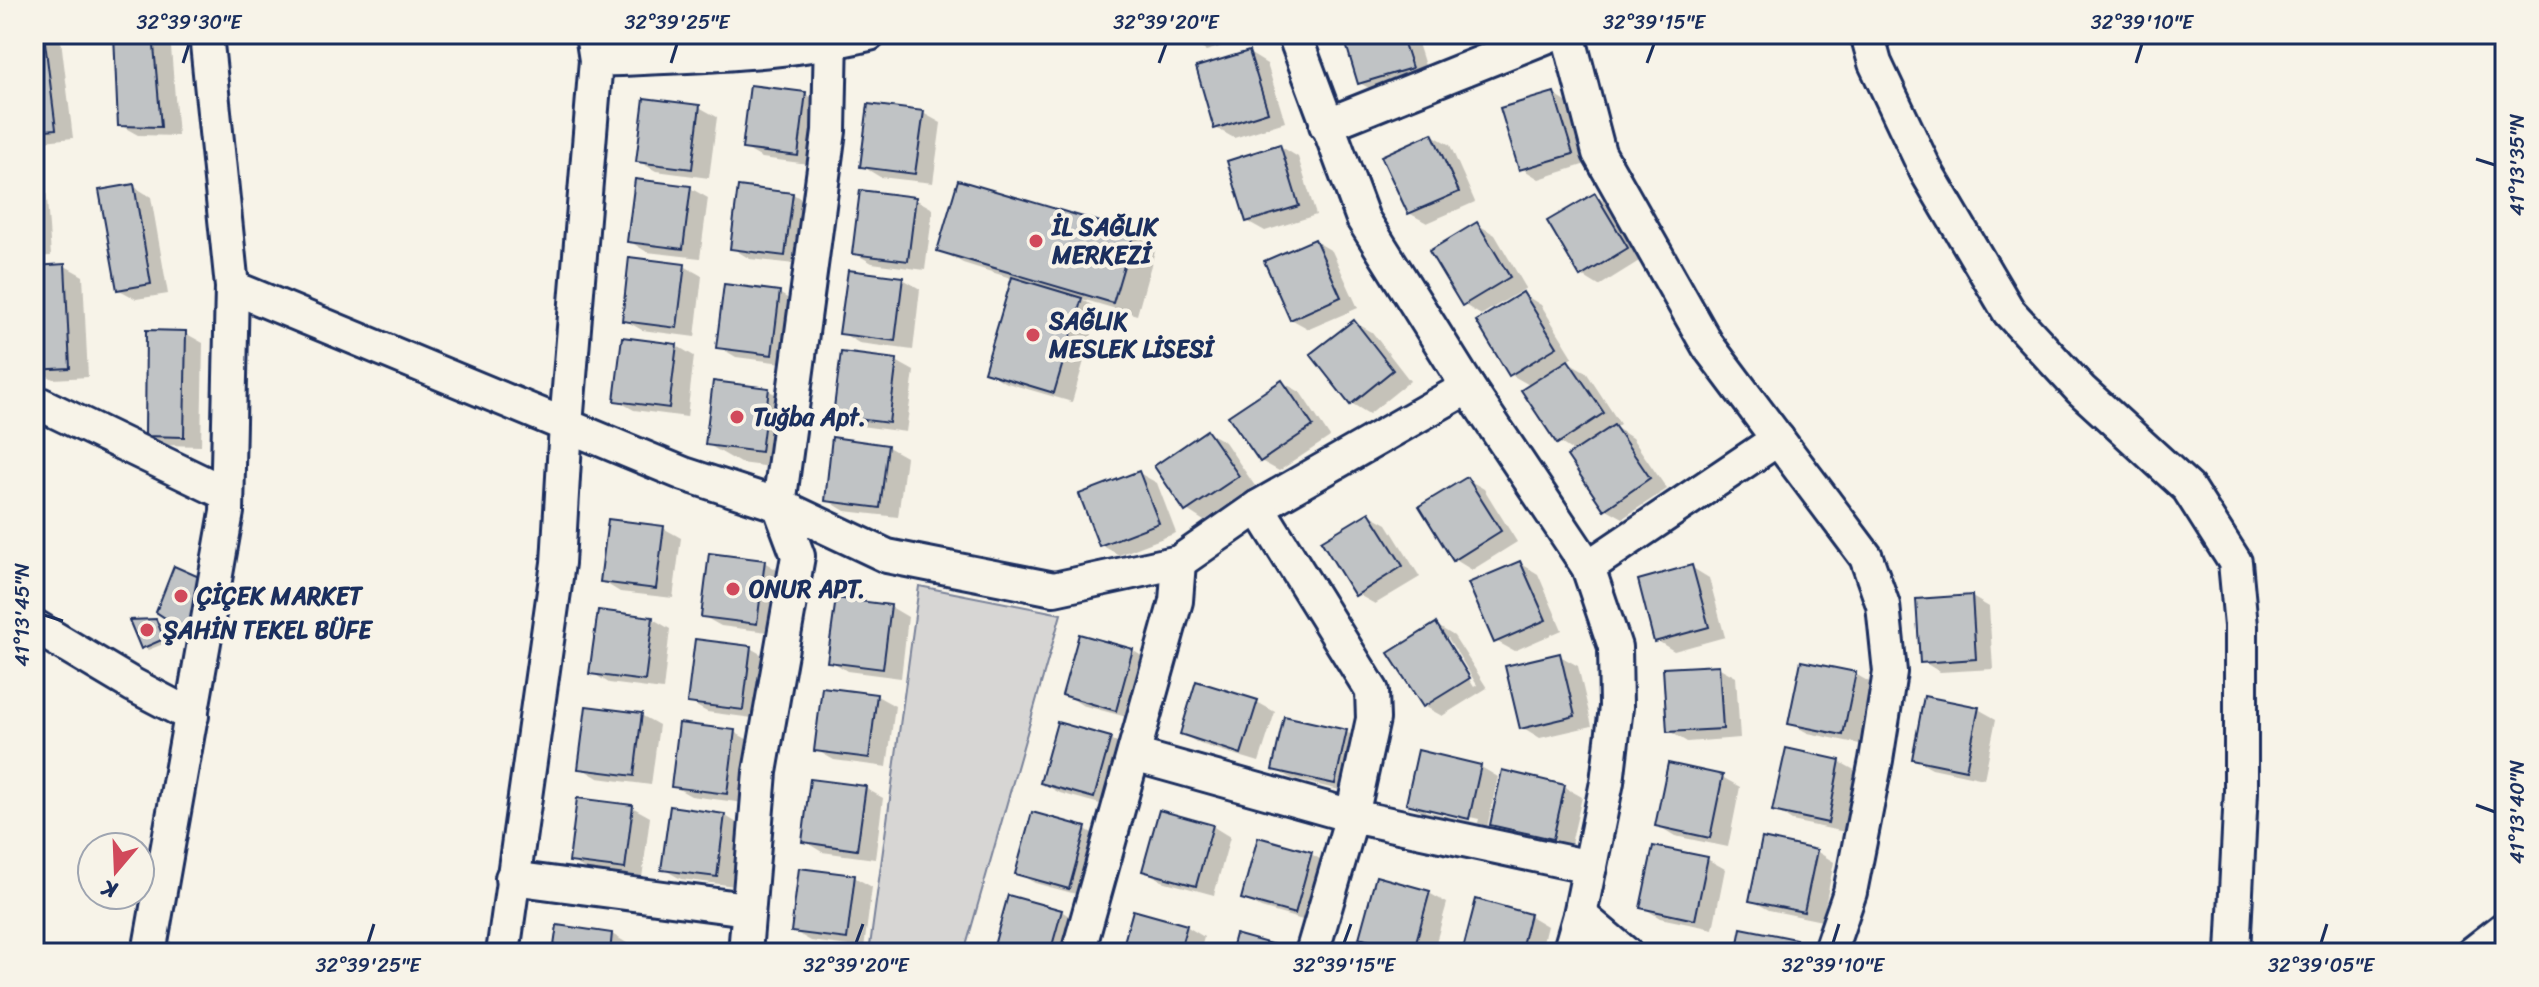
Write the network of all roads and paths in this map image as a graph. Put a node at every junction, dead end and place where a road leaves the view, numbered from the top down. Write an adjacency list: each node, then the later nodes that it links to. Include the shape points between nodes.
1 (206, 34): 10 (street)
2 (869, 34): 7 (street)
3 (1294, 34): 9 (street)
4 (1553, 34): 9 (street)
5 (1568, 34): 14 (street, via 1599,153 1708,346)
6 (1867, 34): 37 (street, via 1875,63 1926,171 2009,312 2081,390 2188,488 2235,562 2241,626 2241,791)
7 (832, 38): 8 (street, via 712,55); 16 (street, via 829,131)
8 (594, 47): 13 (street)
9 (1326, 125): 11 (street, via 1363,219)
10 (232, 287): 13 (street); 15 (street)
11 (1468, 387): 17 (street); 19 (street)
12 (34, 401): 15 (street)
13 (566, 425): 16 (street, via 684,474); 25 (street, via 558,563)
14 (1778, 439): 19 (street); 36 (street, via 1866,557 1883,605 1890,672 1850,892)
15 (227, 494): 21 (street)
16 (779, 505): 18 (street, via 887,556 1054,589); 26 (street, via 798,556 760,772)
17 (1258, 507): 18 (street); 23 (street, via 1372,691 1373,719)
18 (1179, 562): 22 (street, via 1176,601)
19 (1588, 567): 24 (street, via 1615,647 1616,707)
20 (34, 626): 21 (street)
21 (192, 716): 29 (street)
22 (1134, 755): 23 (street); 32 (street)
23 (1352, 816): 24 (street); 33 (street)
24 (1590, 867): 27 (street)
25 (512, 878): 26 (street); 30 (street)
26 (747, 909): 31 (street)
27 (1580, 915): 34 (street); 35 (street)
28 (2505, 928): 38 (street)
29 (149, 953)
30 (503, 953)
31 (745, 953)
32 (1078, 953)
33 (1312, 953)
34 (1569, 953)
35 (1625, 953)
36 (1829, 953)
37 (2233, 953)
38 (2473, 953)

